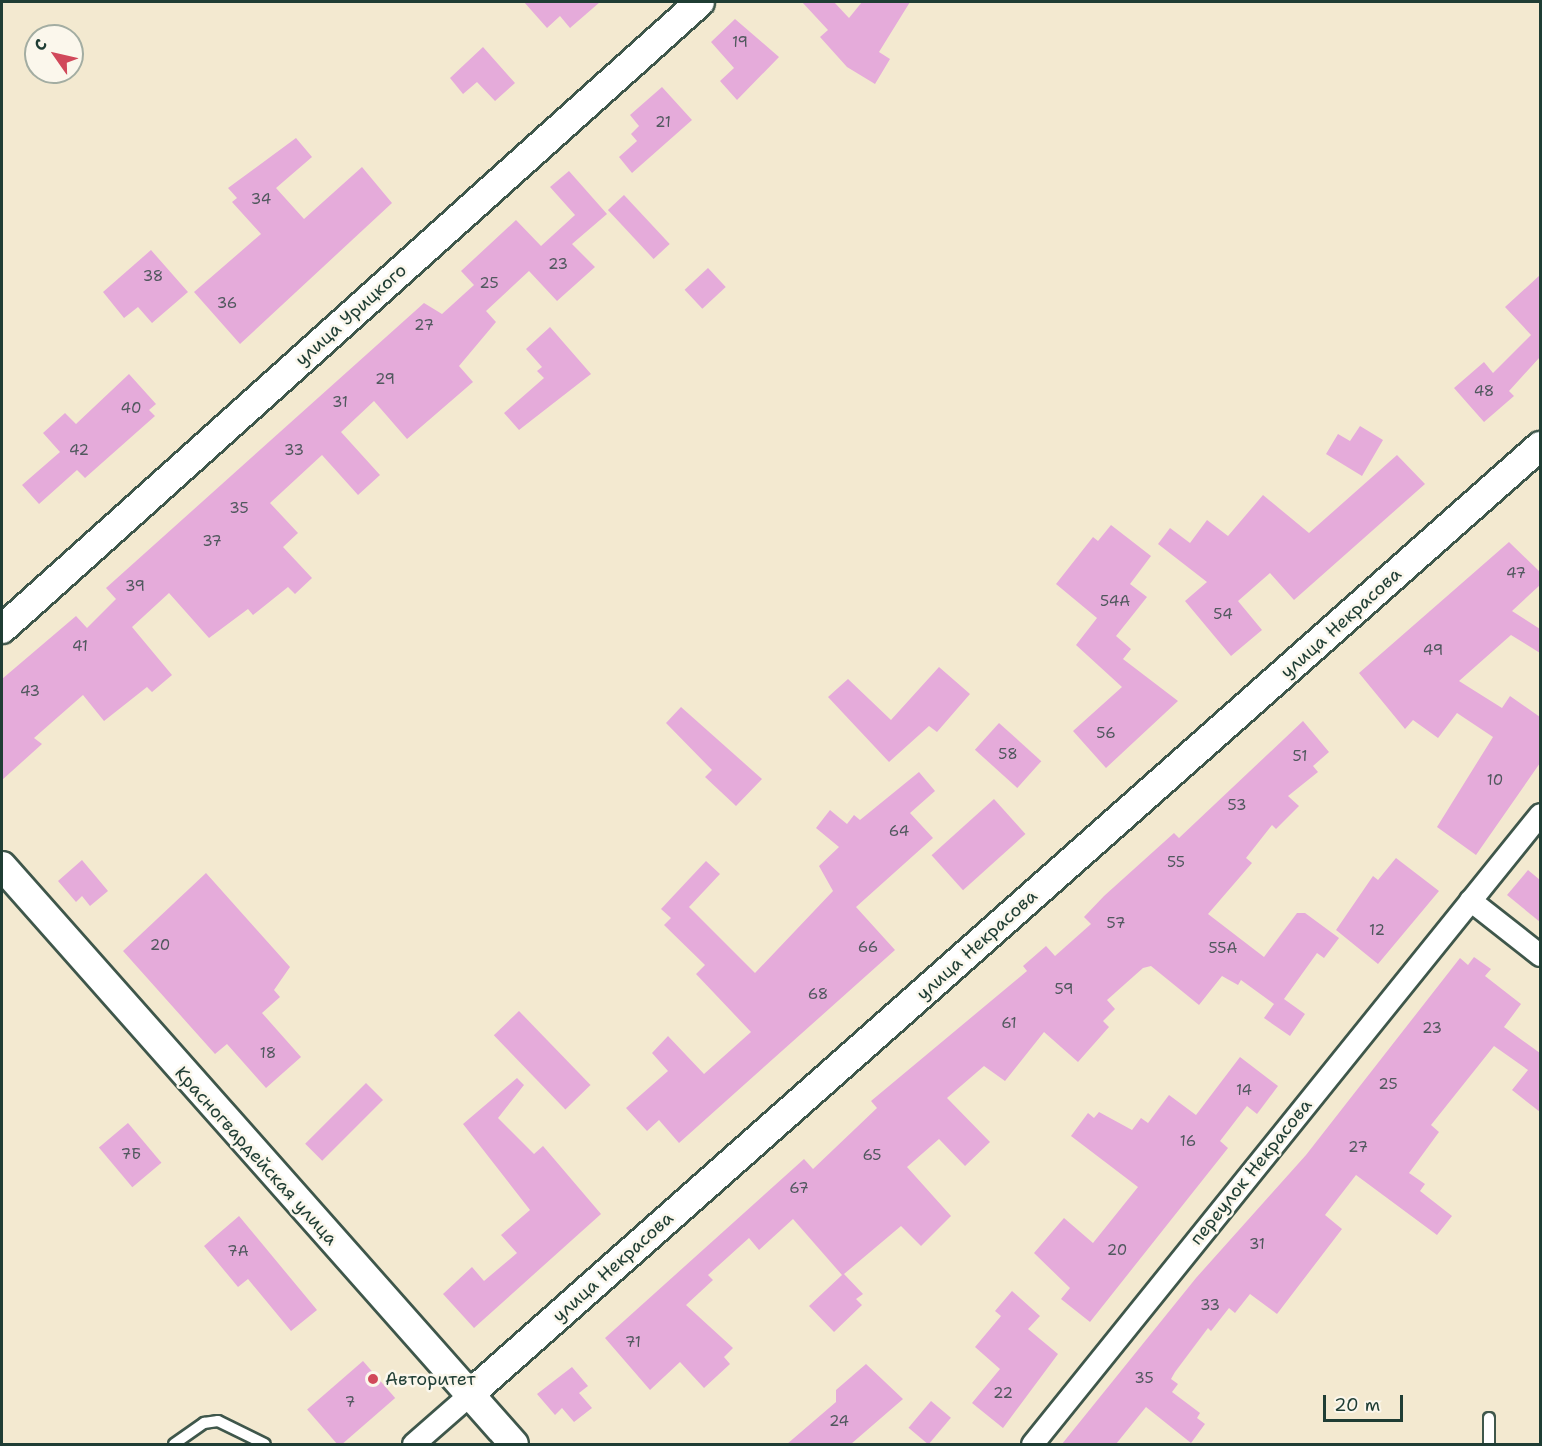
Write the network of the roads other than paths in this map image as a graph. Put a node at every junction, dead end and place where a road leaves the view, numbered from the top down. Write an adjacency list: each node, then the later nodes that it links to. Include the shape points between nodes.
1 (700, 2): 3 (street, улица Урицкого)
2 (1540, 446): 8 (street, улица Некрасова)
3 (2, 628)
4 (1540, 814): 6 (street, переулок Некрасова)
5 (2, 866): 8 (street, Красногвардейская улица)
6 (1470, 900): 7 (street); 14 (street, переулок Некрасова)
7 (1540, 955)
8 (469, 1395): 12 (street, улица Некрасова); 13 (street, Красногвардейская улица)
9 (1489, 1418): 15 (lane)
10 (174, 1444): 11 (lane, via 204,1423 218,1421)
11 (265, 1444)
12 (413, 1444)
13 (514, 1444)
14 (1032, 1444)
15 (1489, 1444)

